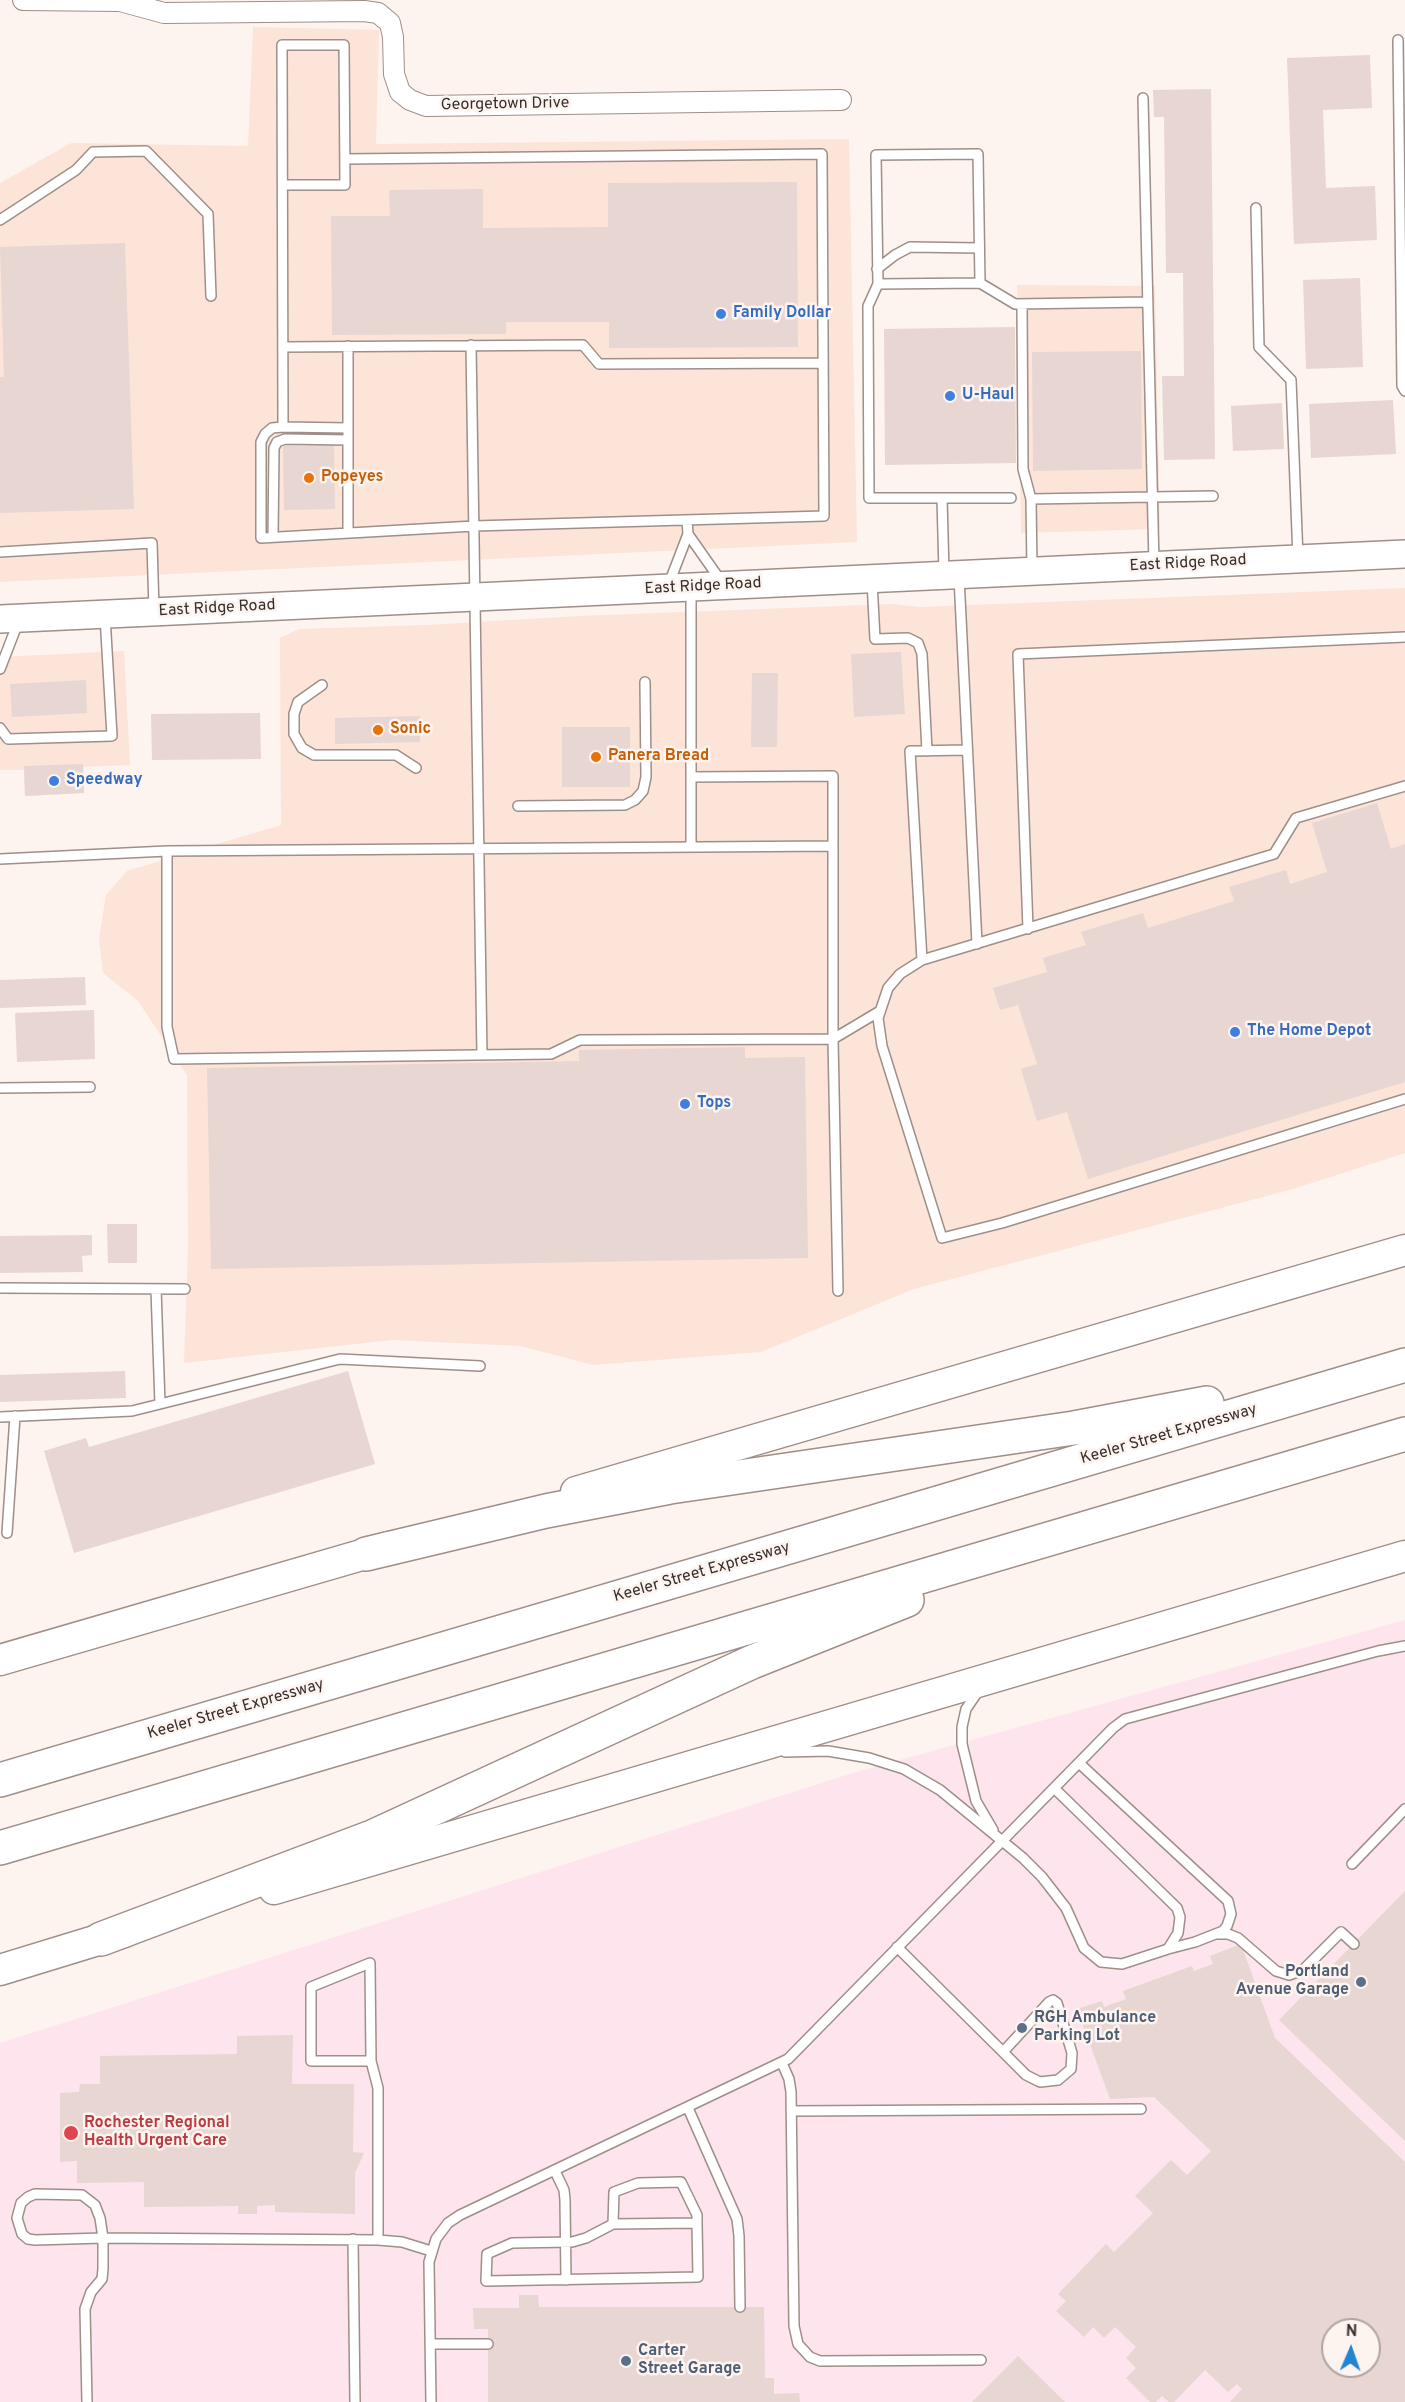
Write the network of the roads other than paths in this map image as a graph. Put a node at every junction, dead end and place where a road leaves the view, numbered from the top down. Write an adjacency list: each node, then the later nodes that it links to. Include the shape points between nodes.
1 (23, 0): 4 (street, Georgetown Drive, via 120,1 164,12 378,13 390,23 394,74 400,92 426,106)
2 (1398, 40): 20 (lane)
3 (1143, 98): 14 (lane)
4 (841, 100)
5 (345, 159): 6 (lane, via 345,185); 6 (lane, via 344,45 282,45); 19 (lane, via 822,154)
6 (283, 185): 18 (lane)
7 (1256, 208): 36 (lane, via 1259,347 1291,380)
8 (0, 220): 13 (lane, via 76,170 93,152 146,151 208,214)
9 (979, 248): 10 (lane, via 909,247); 10 (lane, via 978,154 876,155); 11 (lane)
10 (878, 268): 12 (lane)
11 (980, 283): 12 (lane); 15 (lane)
12 (878, 284): 26 (lane, via 868,306 870,498)
13 (211, 296)
14 (1148, 303): 15 (lane); 25 (lane)
15 (1022, 304): 28 (lane, via 1023,469)
16 (471, 345): 17 (lane); 19 (lane, via 583,345 599,364); 30 (lane)
17 (348, 346): 18 (lane); 22 (lane)
18 (283, 347): 21 (lane)
19 (823, 363): 29 (lane, via 824,516)
20 (1405, 391)
21 (283, 427): 22 (lane); 33 (lane, via 272,428 261,442 261,538)
22 (348, 428): 23 (lane)
23 (348, 440): 31 (lane); 33 (lane, via 277,442)
24 (1213, 496): 25 (lane)
25 (1153, 497): 28 (lane); 37 (lane)
26 (942, 498): 27 (lane); 39 (lane)
27 (1011, 498)
28 (1031, 499): 38 (lane)
29 (687, 520): 30 (lane); 32 (lane)
30 (474, 526): 31 (lane); 43 (lane)
31 (348, 533): 33 (lane)
32 (688, 534): 41 (lane); 42 (lane)
33 (273, 537)
34 (0, 552): 44 (lane, via 152,543)
35 (1405, 554): 36 (main road, East Ridge Road)
36 (1298, 560): 37 (main road, East Ridge Road)
37 (1154, 566): 38 (main road, East Ridge Road)
38 (1032, 572): 39 (main road, East Ridge Road)
39 (952, 575): 40 (main road, East Ridge Road); 52 (lane)
40 (872, 579): 41 (main road, East Ridge Road); 53 (lane, via 875,639 908,638 918,643 922,654)
41 (725, 586): 42 (main road, East Ridge Road)
42 (679, 588): 43 (main road, East Ridge Road); 55 (lane)
43 (475, 597): 44 (main road, East Ridge Road); 60 (lane)
44 (154, 612): 45 (main road, East Ridge Road)
45 (105, 614): 46 (main road, East Ridge Road); 51 (lane, via 112,736 9,739)
46 (10, 619): 48 (lane)
47 (1405, 637): 63 (lane, via 1018,654)
48 (1, 664)
49 (645, 682): 57 (lane, via 646,777 643,791 635,800 625,805)
50 (322, 685): 54 (lane, via 298,702 294,714 294,734 302,748 314,755 396,755)
51 (0, 728)
52 (967, 750): 53 (lane); 64 (lane)
53 (927, 751): 65 (lane, via 910,751)
54 (416, 768)
55 (691, 777): 58 (lane, via 833,776); 59 (lane)
56 (1405, 786): 63 (lane, via 1296,818 1274,854)
57 (518, 806)
58 (833, 846): 59 (lane); 67 (lane)
59 (691, 847): 60 (lane)
60 (479, 849): 61 (lane); 68 (lane)
61 (167, 851): 62 (lane); 68 (lane, via 167,1027 174,1059)
62 (0, 859)
63 (1028, 928): 64 (lane)
64 (977, 944): 65 (lane)
65 (922, 960): 66 (lane, via 900,974 888,988)
66 (880, 1011): 67 (lane); 71 (lane, via 882,1046 942,1238)
67 (833, 1039): 68 (lane, via 580,1040 551,1054); 76 (lane)
68 (482, 1055)
69 (90, 1087): 70 (lane)
70 (0, 1088)
71 (1405, 1099)
72 (1405, 1250): 86 (main road)
73 (0, 1288): 74 (lane)
74 (156, 1289): 75 (lane); 80 (lane)
75 (185, 1289)
76 (838, 1291)
77 (1405, 1358): 86 (highway, via 1125,1420 649,1490)
78 (1405, 1365): 93 (highway, Keeler Street Expressway)
79 (480, 1366): 80 (lane, via 340,1359)
80 (160, 1404): 81 (lane, via 132,1411)
81 (15, 1416): 82 (lane); 85 (lane)
82 (0, 1417)
83 (1405, 1434): 84 (highway)
84 (1306, 1463): 97 (highway); 100 (highway, via 980,1573 841,1625 372,1837)
85 (7, 1533)
86 (366, 1554): 89 (main road)
87 (1405, 1556): 90 (main road)
88 (1405, 1646): 92 (lane, via 1131,1716 1113,1728)
89 (0, 1660)
90 (1007, 1673): 91 (main road); 96 (lane, via 975,1694 966,1709 961,1736 976,1801)
91 (710, 1759): 96 (lane, via 812,1751 883,1762 940,1790); 100 (main road)
92 (1079, 1763): 94 (lane); 99 (lane, via 1224,1897 1230,1907 1227,1926)
93 (11, 1777)
94 (1054, 1788): 96 (lane); 103 (lane, via 1177,1908 1178,1933)
95 (1405, 1809): 98 (lane)
96 (1002, 1841): 102 (lane); 103 (lane, via 1056,1893 1081,1944 1096,1959 1122,1964)
97 (10, 1845)
98 (1352, 1864)
99 (1218, 1934): 101 (lane, via 1238,1938 1273,1969 1289,1975 1303,1971 1341,1932); 103 (lane)
100 (101, 1939): 104 (main road)
101 (1354, 1944)
102 (897, 1947): 105 (lane); 107 (lane)
103 (1168, 1948)
104 (0, 1970)
105 (1003, 2052): 105 (lane, via 1026,2075 1040,2082 1058,2080 1071,2069 1072,2053 1057,2003 1049,2002)
106 (370, 2061): 106 (lane, via 311,2061 311,1987 370,1964); 116 (lane, via 378,2088)
107 (782, 2063): 108 (lane); 110 (lane, via 789,2079)
108 (688, 2108): 111 (lane); 120 (lane, via 737,2218)
109 (1141, 2109): 110 (lane)
110 (791, 2111): 123 (lane, via 794,2326 801,2349 820,2361)
111 (555, 2171): 117 (lane, via 564,2190); 118 (lane, via 453,2220 440,2233)
112 (697, 2223): 113 (lane); 113 (lane, via 681,2182 638,2183 614,2192); 119 (lane, via 698,2277)
113 (614, 2224): 117 (lane, via 586,2238)
114 (103, 2238): 114 (lane, via 95,2205 82,2195 35,2194 21,2203 18,2210 19,2228 28,2239); 115 (lane); 124 (lane, via 102,2279 91,2292 85,2309)
115 (353, 2239): 116 (lane); 125 (lane)
116 (378, 2240): 118 (lane)
117 (565, 2241): 119 (lane); 119 (lane, via 512,2242 486,2254 486,2282)
118 (431, 2251): 121 (lane)
119 (566, 2280)
120 (740, 2307)
121 (430, 2344): 122 (lane); 126 (lane)
122 (488, 2344)
123 (981, 2360)
124 (87, 2402)
125 (355, 2402)
126 (431, 2402)

